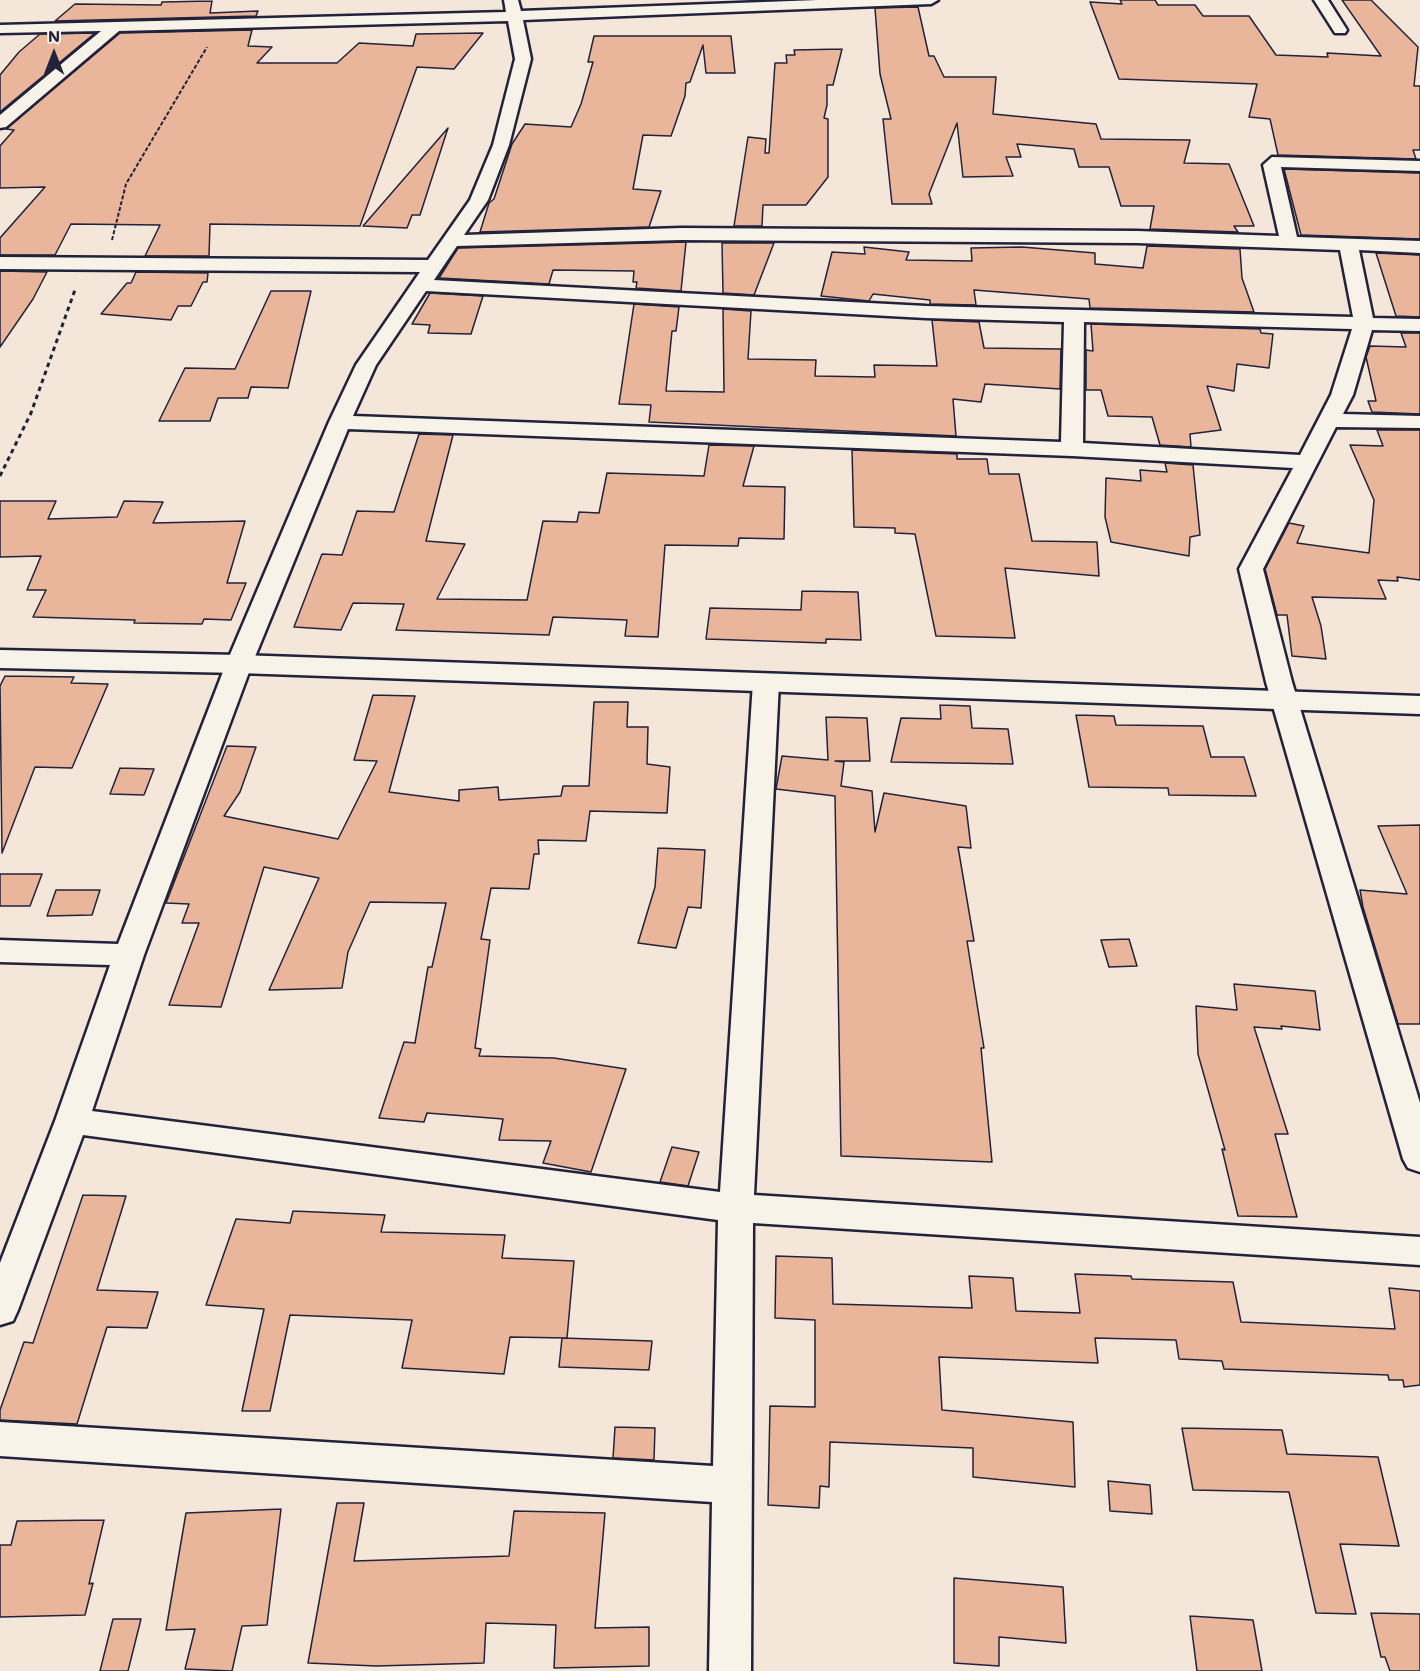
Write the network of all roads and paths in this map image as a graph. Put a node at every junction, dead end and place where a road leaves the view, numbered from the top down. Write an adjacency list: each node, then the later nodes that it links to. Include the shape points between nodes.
1 (932, 0): 3 (street)
2 (1321, 0): 6 (street)
3 (513, 8): 4 (street); 10 (street, via 523,58 501,146 479,200)
4 (220, 26): 7 (street); 16 (path, via 126,184)
5 (0, 29): 7 (street)
6 (1340, 30)
7 (110, 31): 8 (street)
8 (0, 123)
9 (1420, 166): 11 (street, via 1278,161 1272,165)
10 (449, 241): 11 (street, via 692,234); 17 (street)
11 (1289, 242): 12 (street)
12 (1348, 244): 13 (street); 19 (street)
13 (1420, 247)
14 (0, 263): 15 (street)
15 (84, 264): 16 (street); 26 (path, via 30,413)
16 (106, 264): 17 (street)
17 (428, 276): 18 (street); 22 (street, via 366,365)
18 (1074, 317): 19 (street); 24 (street)
19 (1364, 323): 20 (street); 21 (street, via 1342,395)
20 (1420, 325)
21 (1328, 420): 23 (street); 25 (street)
22 (340, 422): 24 (street); 28 (street)
23 (1420, 422)
24 (1072, 449): 25 (street)
25 (1305, 462): 32 (street, via 1251,569)
26 (0, 476)
27 (0, 642): 28 (main road)
28 (242, 655): 29 (main road); 30 (main road); 32 (main road); 35 (street)
29 (0, 659)
30 (766, 682): 32 (main road); 38 (street)
31 (1420, 686): 32 (main road)
32 (1282, 692): 33 (main road); 37 (street)
33 (1420, 705)
34 (0, 951): 35 (street)
35 (129, 955): 36 (street)
36 (72, 1121): 38 (street); 40 (street)
37 (1420, 1159)
38 (736, 1208): 39 (street); 42 (street)
39 (1420, 1251)
40 (0, 1310)
41 (0, 1439): 42 (street)
42 (732, 1485): 43 (street)
43 (730, 1671)

